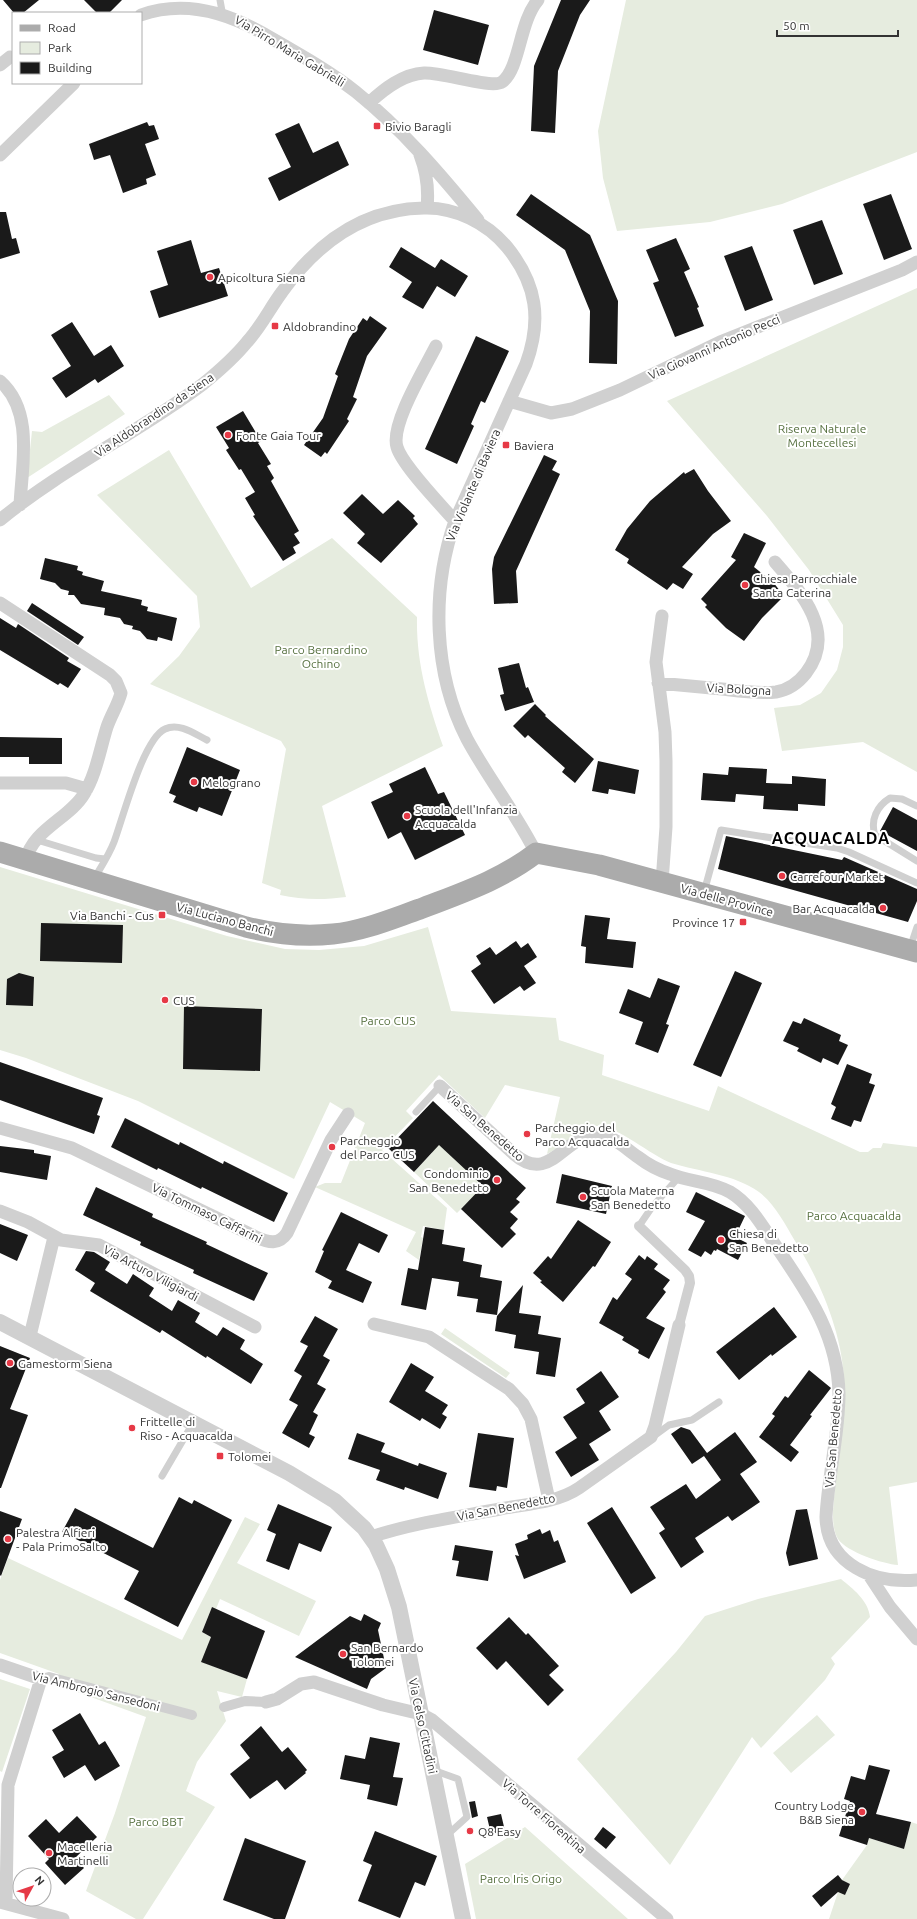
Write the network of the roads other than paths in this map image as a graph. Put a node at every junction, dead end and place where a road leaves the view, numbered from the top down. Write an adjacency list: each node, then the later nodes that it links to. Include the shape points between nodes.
1 (538, 0): 5 (street, via 530,10 525,23 512,69 502,82 492,86 446,75 417,74 391,85)
2 (221, 5): 3 (street, Via Pirro Maria Gabrielli, via 180,0 158,5); 5 (street, Via Pirro Maria Gabrielli, via 323,69)
3 (142, 14)
4 (73, 84): 7 (street)
5 (369, 103): 6 (street, Via Pirro Maria Gabrielli)
6 (419, 153): 8 (street, Via Pirro Maria Gabrielli, via 428,178); 9 (street, Via Pirro Maria Gabrielli, via 442,176)
7 (0, 155)
8 (427, 208): 9 (street, Via Violante di Baviera, via 459,213); 14 (street, Via Aldobrandino da Siena, via 403,209 382,214 329,241 297,271 251,338 215,374)
9 (483, 226): 13 (street, Via Violante di Baviera, via 505,245 522,268 535,310 536,324 532,348)
10 (917, 262): 13 (street, Via Giovanni Antonio Pecci, via 720,342 620,390 577,407 551,413)
11 (436, 346): 16 (street, via 399,421 395,438 404,461)
12 (0, 381): 14 (street, via 12,393 21,414 23,453)
13 (509, 401): 16 (street, Via Violante di Baviera)
14 (20, 505): 15 (street, Via Aldobrandino da Siena)
15 (0, 520)
16 (456, 521): 27 (street, Via Violante di Baviera, via 444,560 440,601 440,644 445,675 466,737)
17 (776, 562): 20 (street, Via Bologna, via 809,605 817,627 817,654 802,678 789,688 770,692)
18 (0, 603): 23 (street, via 110,676 120,687 120,698 110,718)
19 (662, 616): 20 (street, via 657,647)
20 (658, 683): 32 (street, via 666,761 666,827)
21 (207, 740): 28 (lane, via 178,727 165,728 157,735 137,774 114,842)
22 (0, 783): 23 (street, via 66,783)
23 (87, 789): 25 (street, via 77,804)
24 (917, 806): 30 (lane, via 902,799 890,798 882,803 872,827 875,835)
25 (37, 840): 28 (lane); 29 (street)
26 (0, 852): 29 (main road, Via Luciano Banchi)
27 (536, 853): 31 (main road, Via Luciano Banchi, via 504,875 448,898 370,926 325,935 261,931); 32 (main road, Via delle Province, via 599,864)
28 (105, 859): 31 (lane)
29 (26, 860): 31 (main road, Via Luciano Banchi)
30 (917, 861)
31 (93, 880)
32 (662, 882): 34 (main road, Via delle Province)
33 (917, 883): 34 (lane, via 837,848 721,830)
34 (703, 894): 36 (main road, Via delle Province)
35 (917, 927): 36 (lane)
36 (913, 951)
37 (440, 1086): 38 (lane); 41 (street, Via San Benedetto, via 518,1158 528,1163 545,1164 580,1139 591,1135 603,1136 615,1141 650,1165)
38 (416, 1112)
39 (348, 1114): 40 (street, Via Tommaso Caffarini, via 324,1153 287,1233 276,1242 256,1237 71,1152)
40 (0, 1128)
41 (679, 1178): 43 (lane, via 652,1207); 56 (street, Via San Benedetto, via 718,1187 741,1200 756,1218 818,1311 833,1353 839,1393 826,1526 830,1540 839,1553)
42 (0, 1211): 44 (street, Via Arturo Viligiardi, via 28,1222)
43 (639, 1226): 47 (street, via 689,1276 690,1283)
44 (54, 1237): 48 (street, Via Arturo Viligiardi, via 71,1243 88,1242 99,1245); 49 (street)
45 (0, 1322): 49 (street, Via Celso Cittadini)
46 (374, 1324): 54 (street, via 429,1337 496,1379 514,1394 531,1419)
47 (679, 1325): 52 (street, via 655,1426)
48 (255, 1327)
49 (30, 1336): 51 (street, Via Celso Cittadini)
50 (719, 1402): 52 (lane, Via San Benedetto, via 688,1422 670,1424)
51 (194, 1422): 53 (lane); 55 (street, Via Celso Cittadini, via 322,1493 345,1509)
52 (649, 1440): 54 (street, Via San Benedetto, via 575,1491)
53 (162, 1476)
54 (549, 1500): 55 (street, Via San Benedetto, via 426,1522)
55 (371, 1537): 63 (street, Via Celso Cittadini, via 385,1564 396,1595)
56 (869, 1575): 57 (street, via 898,1581); 58 (street, Via San Benedetto, via 890,1607)
57 (917, 1580)
58 (917, 1639)
59 (0, 1665): 60 (street, Via Ambrogio Sansedoni)
60 (42, 1679): 64 (street, Via Ambrogio Sansedoni, via 49,1677); 66 (street)
61 (266, 1702): 62 (street, via 245,1701); 63 (street, via 277,1699 301,1684 314,1682 383,1706)
62 (224, 1707)
63 (421, 1714): 65 (street, Via Celso Cittadini); 71 (street, Via Torre Fiorentina, via 437,1723)
64 (192, 1715)
65 (432, 1770): 67 (street, Via Celso Cittadini); 67 (lane, via 458,1779 467,1816)
66 (4, 1783): 68 (street)
67 (446, 1836): 70 (street, Via Celso Cittadini)
68 (3, 1902): 69 (street)
69 (63, 1919)
70 (462, 1919)
71 (667, 1919)

